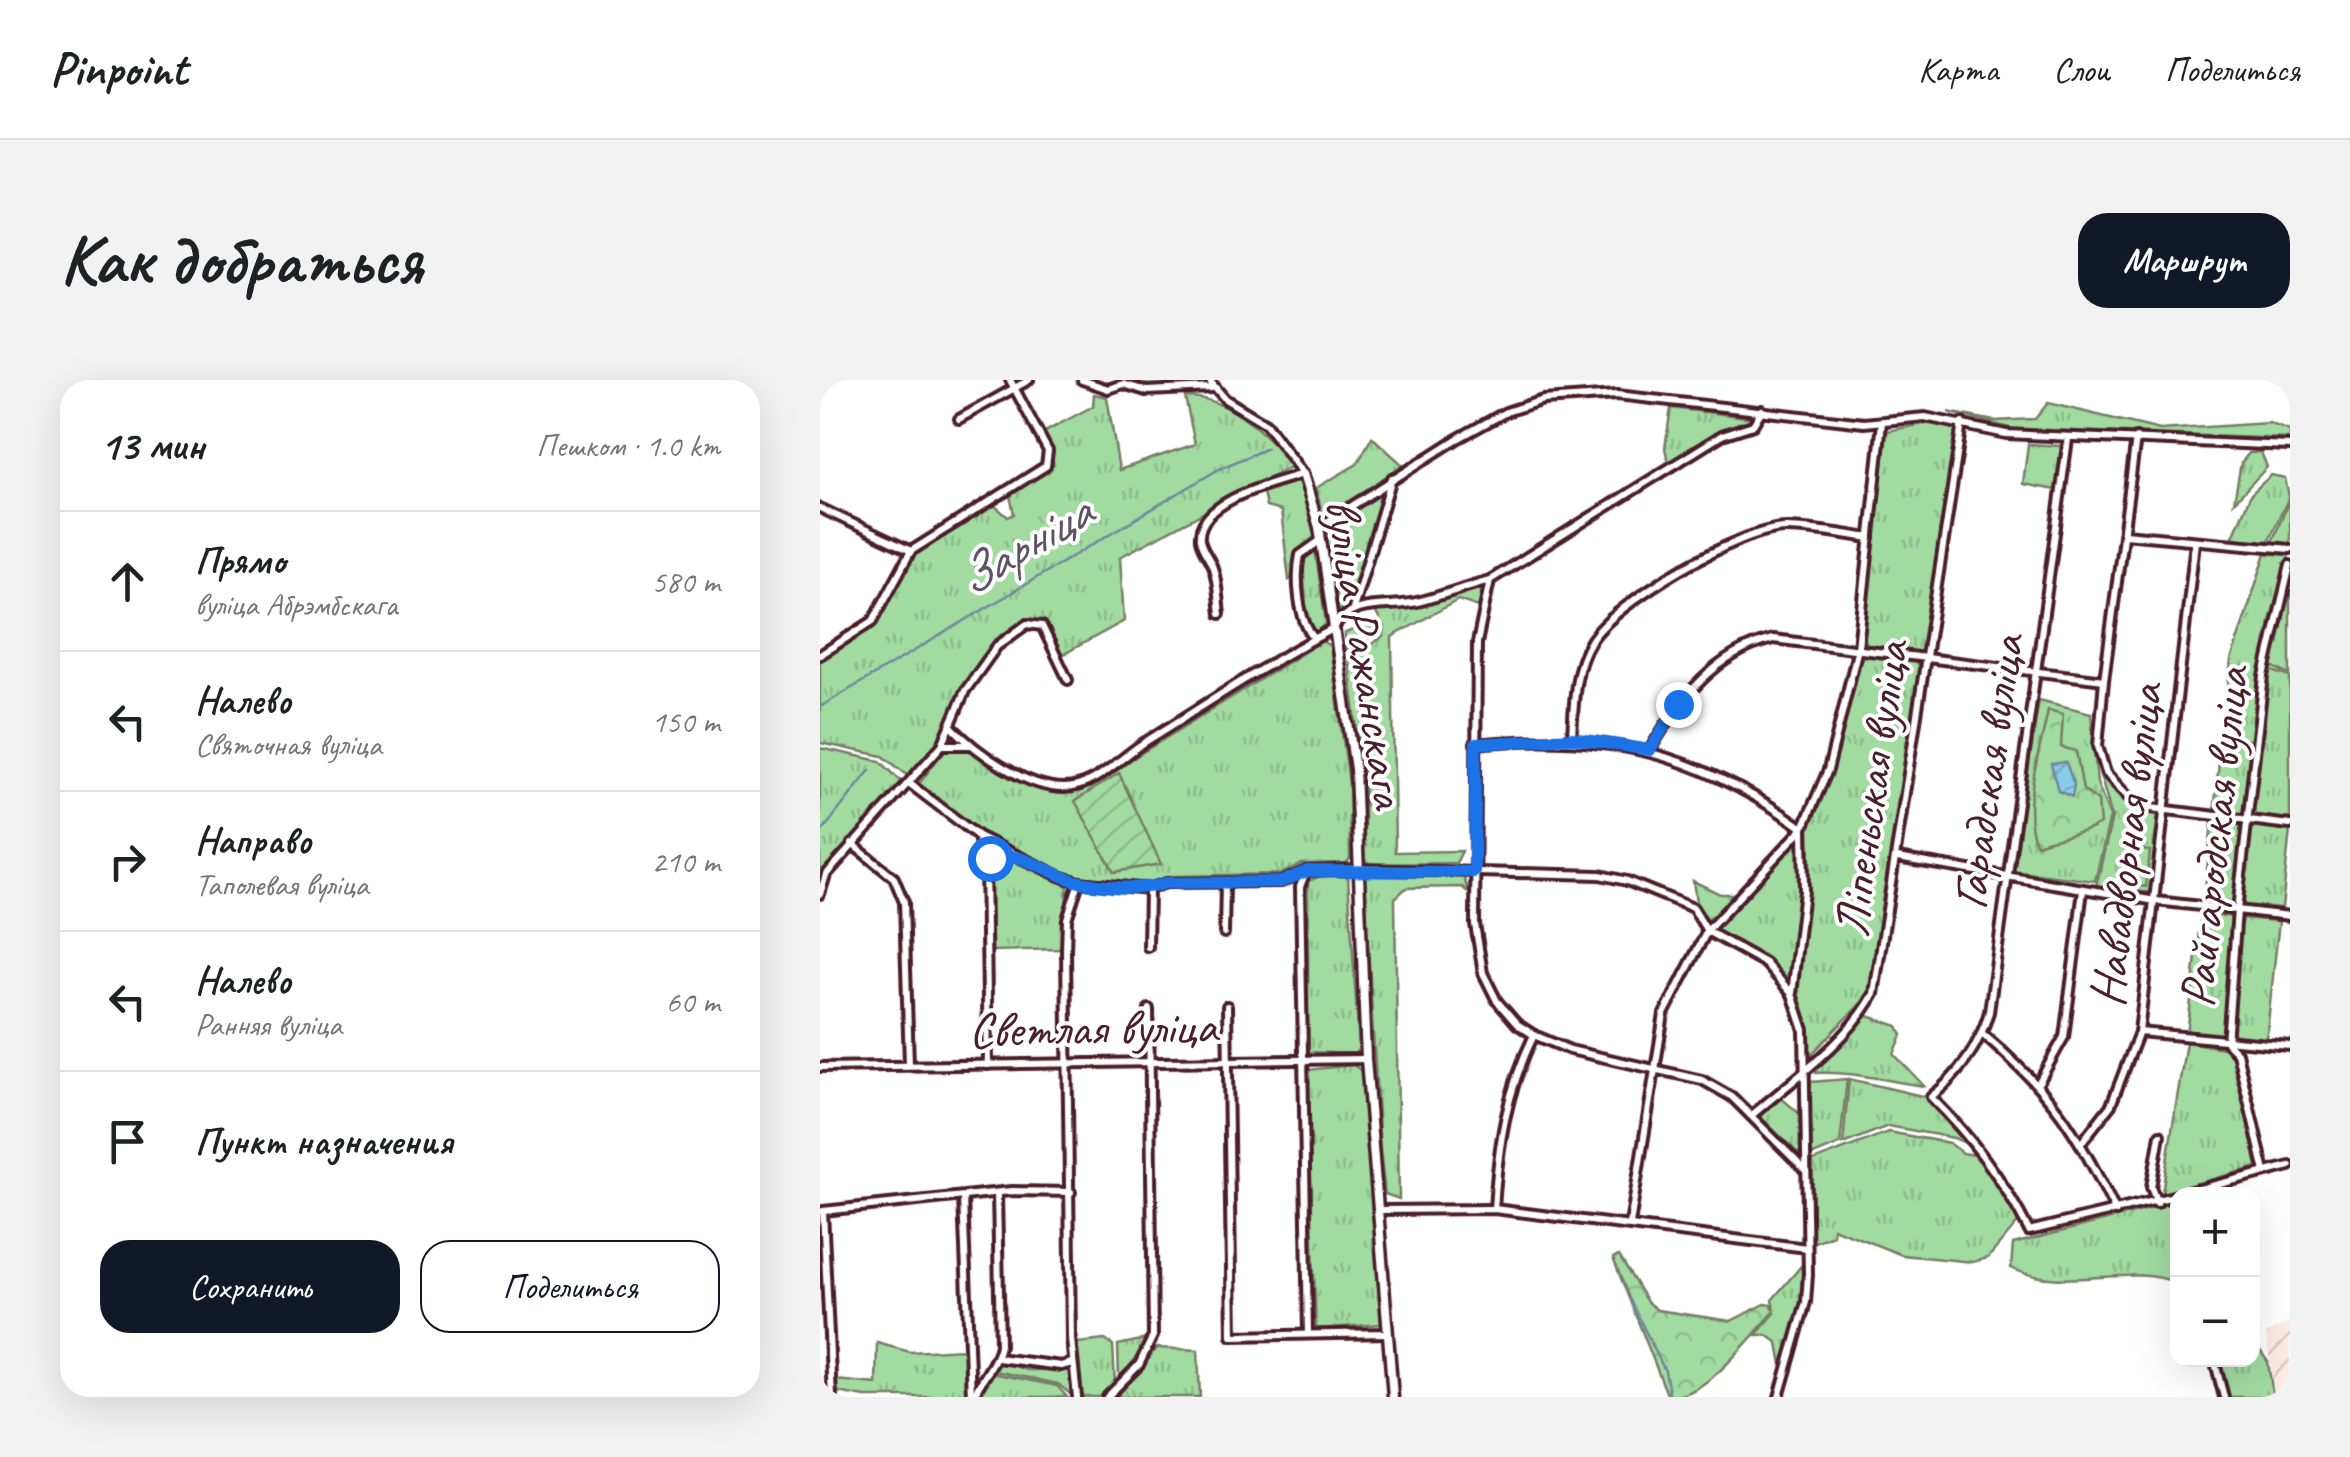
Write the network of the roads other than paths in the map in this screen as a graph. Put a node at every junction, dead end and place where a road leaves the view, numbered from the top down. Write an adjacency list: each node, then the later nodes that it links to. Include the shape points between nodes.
1 (1010, 380): 5 (street)
2 (1028, 380): 5 (street)
3 (1082, 380): 4 (street, via 1146,391)
4 (1211, 384): 13 (street, вуліца Ражанскага, via 1266,424)
5 (1013, 389): 7 (street); 22 (street, via 1049,458 1046,466)
6 (1762, 410): 8 (street); 14 (street, via 1617,395 1543,400 1506,412); 24 (street, via 1752,425 1722,435)
7 (958, 419)
8 (1882, 422): 9 (street, via 1925,417); 18 (street)
9 (1962, 423): 10 (street); 31 (street, Ліпеньская вуліца)
10 (2068, 438): 11 (street); 32 (street, Гарадская вуліца)
11 (2136, 438): 12 (street); 17 (street)
12 (2290, 446)
13 (1303, 474): 16 (street, вуліца Ражанскага); 26 (street, via 1207,514 1200,545 1214,570)
14 (1392, 478): 16 (street); 25 (street)
15 (820, 508): 22 (street)
16 (1319, 527): 19 (street, вуліца Ражанскага)
17 (2124, 534): 20 (street); 34 (street)
18 (1870, 538): 29 (street); 36 (street, via 1770,531 1657,586 1591,640 1577,674)
19 (1321, 540): 27 (street, вуліца Ражанскага); 28 (street, via 1300,555 1298,565 1304,626)
20 (2196, 542): 21 (street); 42 (street, Навадворная вуліца)
21 (2290, 549)
22 (911, 551): 30 (street, via 873,621)
23 (2290, 565): 43 (street, Райгародская вуліца, via 2264,676)
24 (1490, 580): 25 (street, via 1422,601); 37 (street, via 1477,643)
25 (1353, 610): 27 (street)
26 (1220, 614)
27 (1333, 629): 28 (street); 51 (street, вуліца Ражанскага, via 1355,769)
28 (1315, 638): 39 (street, via 1084,784 1066,788 1024,776)
29 (1858, 648): 31 (street); 40 (street, via 1773,639 1744,646 1678,704); 45 (street, via 1828,770)
30 (820, 655)
31 (1926, 661): 32 (street); 49 (street, Ліпеньская вуліца)
32 (2037, 673): 34 (street); 54 (street, Гарадская вуліца)
33 (1068, 680): 35 (street, via 1046,630 1028,624 997,646 976,674)
34 (2104, 680): 42 (street, via 2098,746 2106,772 2129,798)
35 (952, 726): 38 (street); 39 (street)
36 (1572, 738): 37 (street); 40 (street)
37 (1476, 744): 53 (street)
38 (942, 745): 39 (street); 41 (street)
39 (973, 746)
40 (1650, 750): 45 (street, via 1742,787)
41 (910, 784): 46 (street); 47 (street)
42 (2166, 812): 43 (street); 60 (street, Навадворная вуліца)
43 (2246, 820): 44 (street); 61 (street, Райгародская вуліца)
44 (2290, 826)
45 (1802, 828): 63 (street); 66 (street, via 1804,891)
46 (978, 836): 48 (street); 50 (street)
47 (852, 844): 59 (street, via 826,875); 79 (street, via 894,878 904,902)
48 (1006, 854): 50 (street); 55 (street)
49 (1897, 858): 54 (street); 83 (street, Ліпеньская вуліца, via 1874,994)
50 (985, 864): 80 (street)
51 (1359, 869): 52 (street); 53 (street); 74 (street, вуліца Ражанскага)
52 (1307, 871): 56 (street, via 1281,882); 75 (street, via 1300,887)
53 (1474, 872): 63 (street, via 1628,881 1693,908); 71 (street, via 1483,973 1497,1000)
54 (2008, 877): 58 (street); 70 (street, Гарадская вуліца)
55 (1078, 882): 57 (street); 78 (street, via 1067,919)
56 (1225, 884): 57 (street); 64 (street)
57 (1149, 889): 65 (street)
58 (2083, 890): 60 (street); 84 (street, via 2064,1037)
59 (820, 894)
60 (2156, 901): 61 (street); 69 (street, Навадворная вуліца)
61 (2237, 910): 62 (street); 72 (street, Райгародская вуліца)
62 (2290, 916)
63 (1707, 931): 66 (street, via 1765,963); 82 (street, via 1664,1014)
64 (1224, 933)
65 (1148, 947)
66 (1792, 994): 83 (street, via 1803,1016)
67 (1227, 1006): 76 (street)
68 (1148, 1008): 77 (street)
69 (2139, 1032): 72 (street); 87 (street, Навадворная вуліца, via 2111,1105)
70 (1982, 1034): 84 (street); 99 (street, Гарадская вуліца, via 1932,1097 2002,1178 2029,1231)
71 (1534, 1035): 82 (street); 97 (street, via 1514,1076 1499,1140)
72 (2227, 1043): 73 (street); 90 (street, Райгародская вуліца, via 2237,1053)
73 (2290, 1046)
74 (1366, 1059): 75 (street, Светлая вуліца); 98 (street, вуліца Ражанскага)
75 (1303, 1060): 76 (street, Светлая вуліца); 102 (street)
76 (1228, 1061): 77 (street, Светлая вуліца); 102 (street, via 1232,1336)
77 (1150, 1062): 78 (street, Светлая вуліца); 110 (street, via 1153,1336 1140,1365)
78 (1070, 1064): 80 (street, Светлая вуліца); 92 (street)
79 (909, 1065): 80 (street, Светлая вуліца); 81 (street, Светлая вуліца)
80 (988, 1065)
81 (820, 1066)
82 (1652, 1068): 85 (street, via 1702,1080); 100 (street)
83 (1802, 1072): 85 (street, Ліпеньская вуліца); 89 (street)
84 (2039, 1082): 87 (street)
85 (1752, 1115): 89 (street)
86 (2160, 1135): 96 (street, via 2151,1187)
87 (2082, 1142): 99 (street)
88 (2290, 1166): 90 (street)
89 (1806, 1170): 101 (street)
90 (2264, 1172): 91 (street)
91 (2209, 1187)
92 (1071, 1192): 93 (street); 105 (street)
93 (997, 1193): 94 (street); 104 (street)
94 (963, 1198): 107 (street, via 823,1211); 108 (street)
95 (2170, 1199): 96 (street)
96 (2158, 1203): 99 (street)
97 (1494, 1208): 98 (street); 100 (street)
98 (1379, 1210): 103 (street, вуліца Ражанскага)
99 (2116, 1212)
100 (1630, 1224): 101 (street)
101 (1807, 1248): 112 (street, via 1806,1302)
102 (1308, 1334): 103 (street)
103 (1388, 1334): 111 (street, вуліца Ражанскага)
104 (998, 1358): 105 (street); 108 (street)
105 (1072, 1363): 109 (street)
106 (2216, 1367): 113 (street)
107 (832, 1397)
108 (972, 1397)
109 (1076, 1397)
110 (1107, 1397)
111 (1393, 1397)
112 (1779, 1397)
113 (2224, 1397)

